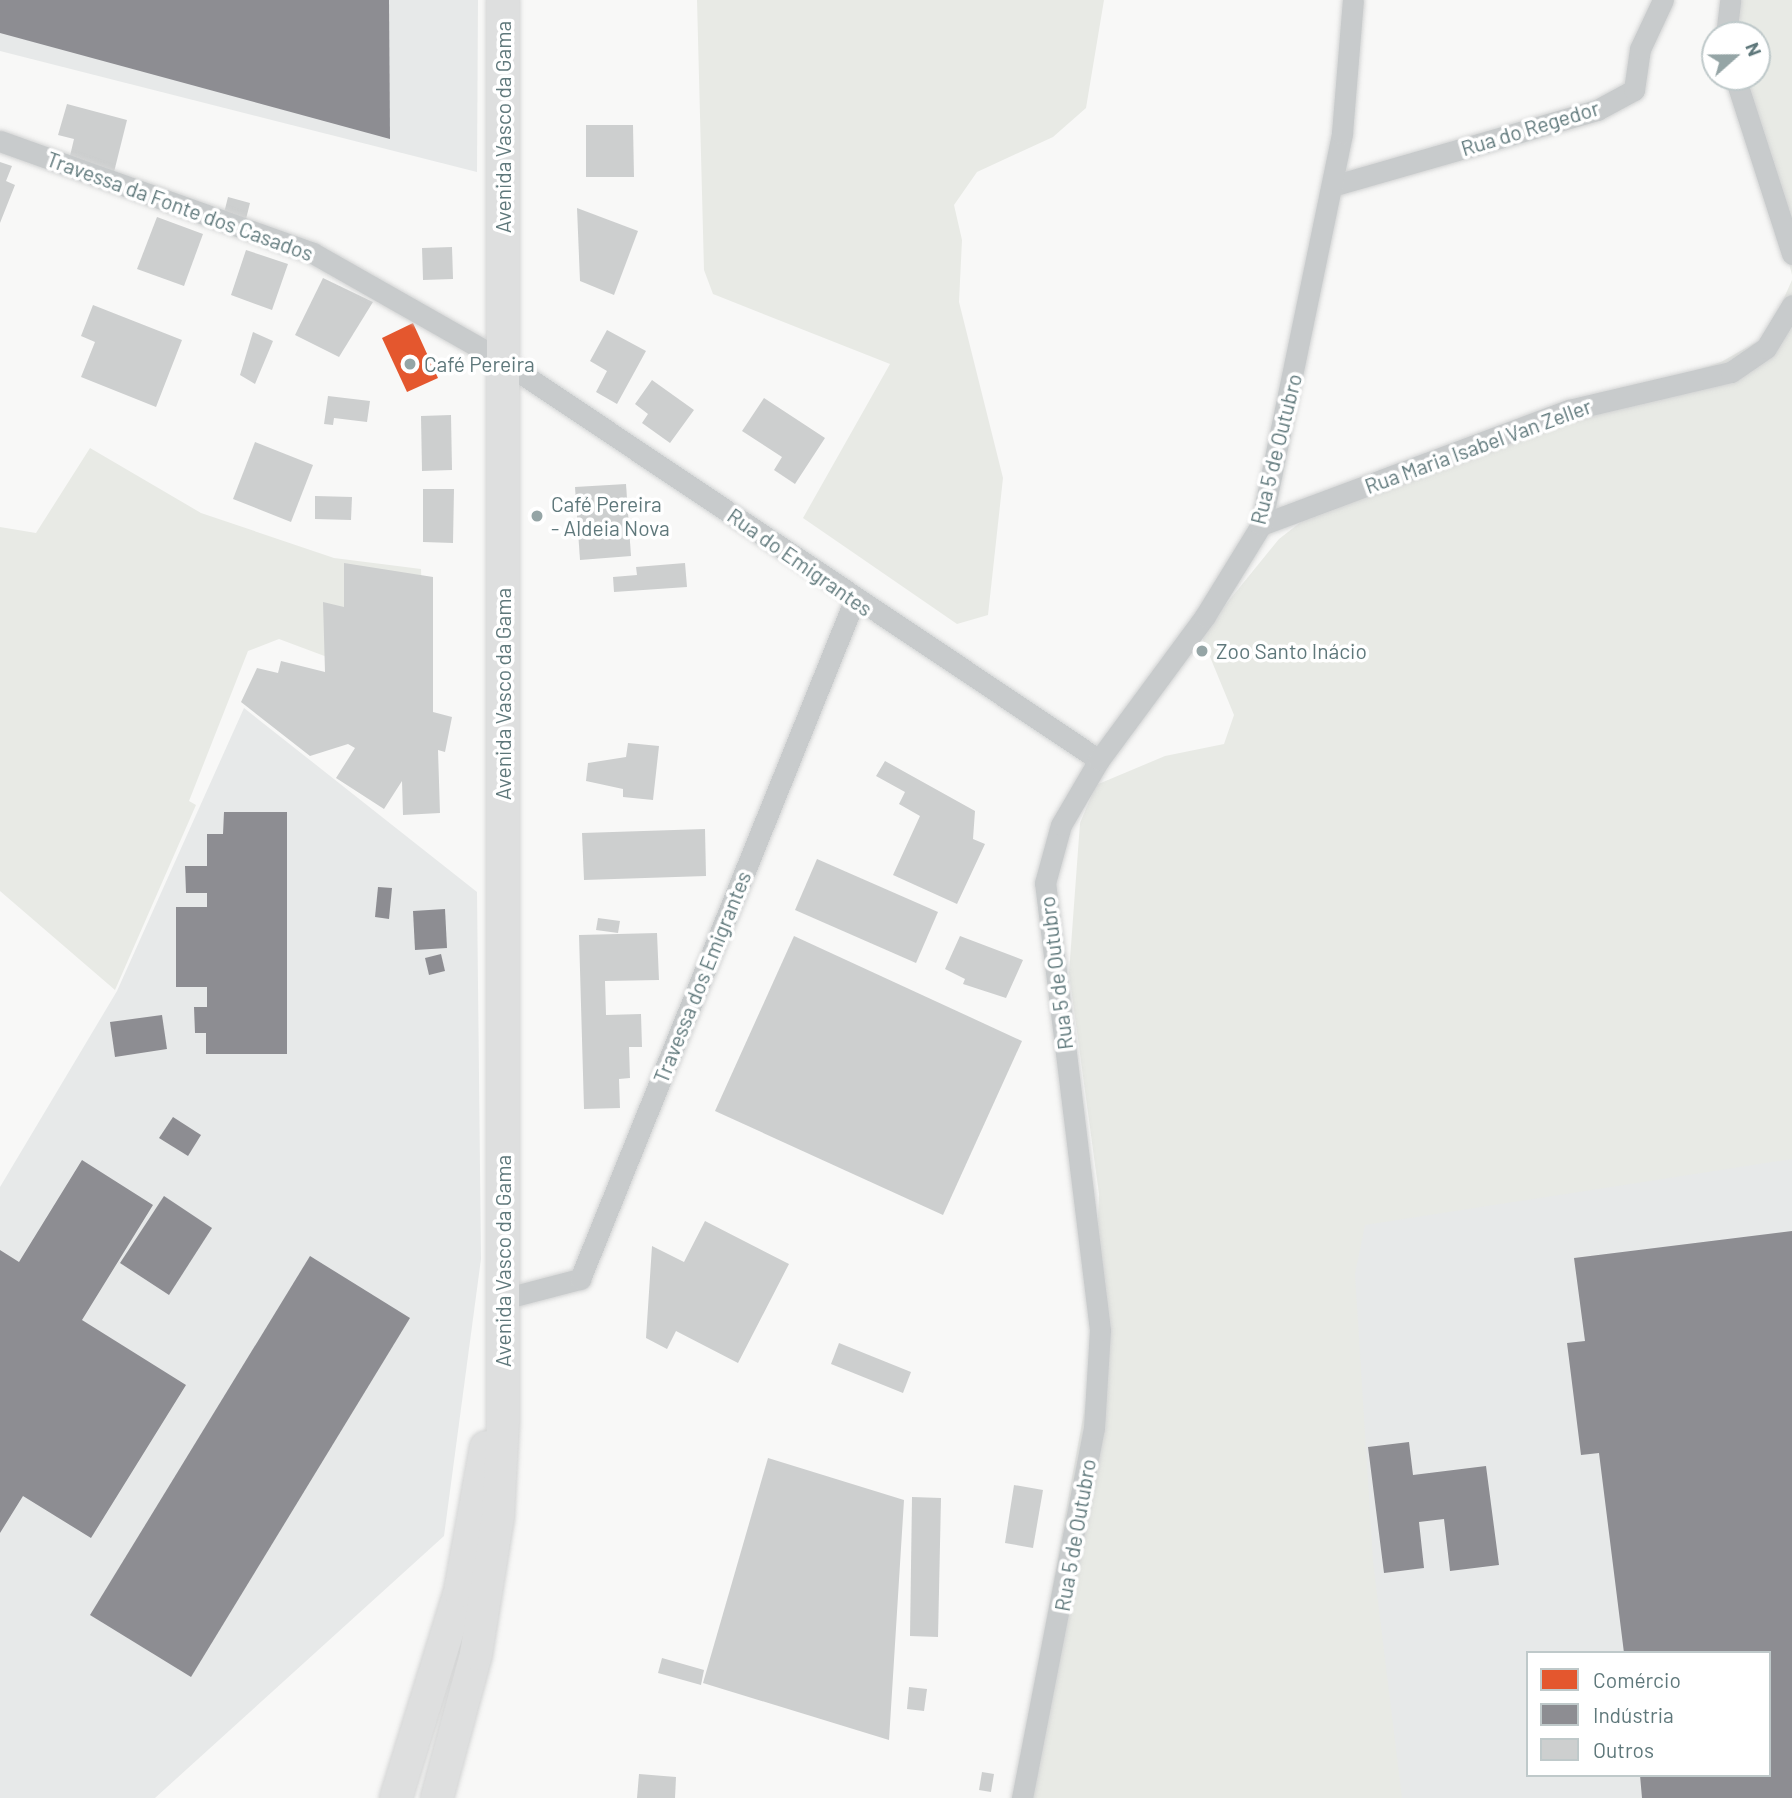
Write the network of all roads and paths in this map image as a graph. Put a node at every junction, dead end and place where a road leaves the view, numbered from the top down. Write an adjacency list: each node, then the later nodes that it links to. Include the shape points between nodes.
1 (503, 0): 11 (main road, Avenida Vasco da Gama)
2 (1353, 0): 8 (street, Rua 5 de Outubro)
3 (1663, 0): 8 (street, Rua do Regedor, via 1640,49 1634,90 1597,110)
4 (1730, 0): 5 (street)
5 (1728, 21)
6 (1740, 91): 9 (street)
7 (0, 141): 11 (street, Travessa da Fonte dos Casados, via 313,253)
8 (1332, 186): 12 (street, Rua 5 de Outubro)
9 (1792, 254)
10 (1792, 305): 12 (street, Rua Maria Isabel Van Zeller, via 1766,348 1731,372 1569,410)
11 (503, 361): 13 (street, Rua do Emigrantes); 15 (main road, Avenida Vasco da Gama)
12 (1261, 525): 14 (street, Rua 5 de Outubro, via 1205,616)
13 (854, 601): 14 (street, Rua do Emigrantes); 15 (street, Travessa dos Emigrantes, via 580,1279)
14 (1099, 760): 21 (street, Rua 5 de Outubro, via 1061,825 1045,883 1100,1330 1094,1428)
15 (503, 1299): 16 (main road, Avenida Vasco da Gama)
16 (502, 1388): 17 (main road, Avenida Vasco da Gama); 18 (main road, Avenida Vasco da Gama, via 460,1591)
17 (498, 1516): 19 (main road, Avenida Vasco da Gama, via 476,1654); 20 (main road, via 498,1618)
18 (398, 1794)
19 (437, 1798)
20 (452, 1798)
21 (1023, 1798)

